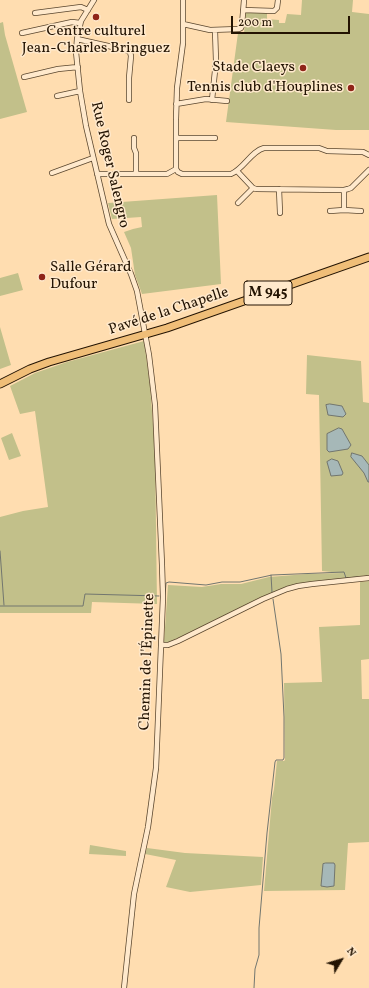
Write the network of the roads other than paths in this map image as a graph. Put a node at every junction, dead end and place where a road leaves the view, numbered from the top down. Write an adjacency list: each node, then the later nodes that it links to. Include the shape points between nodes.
1 (94, 0): 5 (street, Rue Roger Salengro)
2 (183, 0): 9 (street)
3 (244, 0): 6 (street)
4 (278, 0): 6 (street, via 274,11)
5 (88, 10): 7 (street, via 81,7); 8 (street, Rue Roger Salengro)
6 (243, 10): 10 (street, via 240,29)
7 (35, 13)
8 (80, 23): 11 (street, via 72,22); 12 (street, Rue Roger Salengro)
9 (183, 24): 10 (street); 20 (street)
10 (215, 30): 18 (street, via 216,61)
11 (22, 33)
12 (77, 40): 13 (street, Rue Roger Salengro); 17 (street, via 130,52 132,56)
13 (78, 68): 14 (street, via 58,69); 15 (street, Rue Roger Salengro)
14 (24, 77)
15 (80, 91): 16 (street); 25 (street, Rue Roger Salengro)
16 (57, 96)
17 (129, 100)
18 (212, 100): 19 (street); 20 (street)
19 (227, 102)
20 (176, 104): 22 (street)
21 (134, 138): 31 (street)
22 (176, 138): 23 (street); 26 (street)
23 (215, 138)
24 (369, 155): 28 (street, via 363,152 327,151 319,148 264,148 256,152)
25 (93, 158): 29 (street); 30 (street, Rue Roger Salengro)
26 (176, 169): 28 (street, via 182,174); 31 (street, via 167,174)
27 (369, 170): 34 (street, via 351,188)
28 (237, 172): 32 (street)
29 (52, 173)
30 (97, 174): 31 (street); 41 (street, Rue Roger Salengro, via 110,228 137,291)
31 (136, 174)
32 (253, 188): 33 (street); 35 (street)
33 (279, 189): 34 (street); 39 (street)
34 (344, 190): 36 (street)
35 (238, 203)
36 (344, 210): 37 (street); 38 (street)
37 (330, 211)
38 (361, 211)
39 (280, 212)
40 (369, 257): 41 (main road, Pavé de la Chapelle / M 945)
41 (146, 335): 42 (main road, Pavé de la Chapelle / M 945, via 49,362); 44 (street, Chemin de l'Épinette, via 154,391 158,464 163,597)
42 (0, 384)
43 (369, 578): 44 (street, via 287,589 178,641)
44 (160, 645): 45 (street, Chemin de l'Épinette, via 155,778 148,827 136,880)
45 (124, 988)

